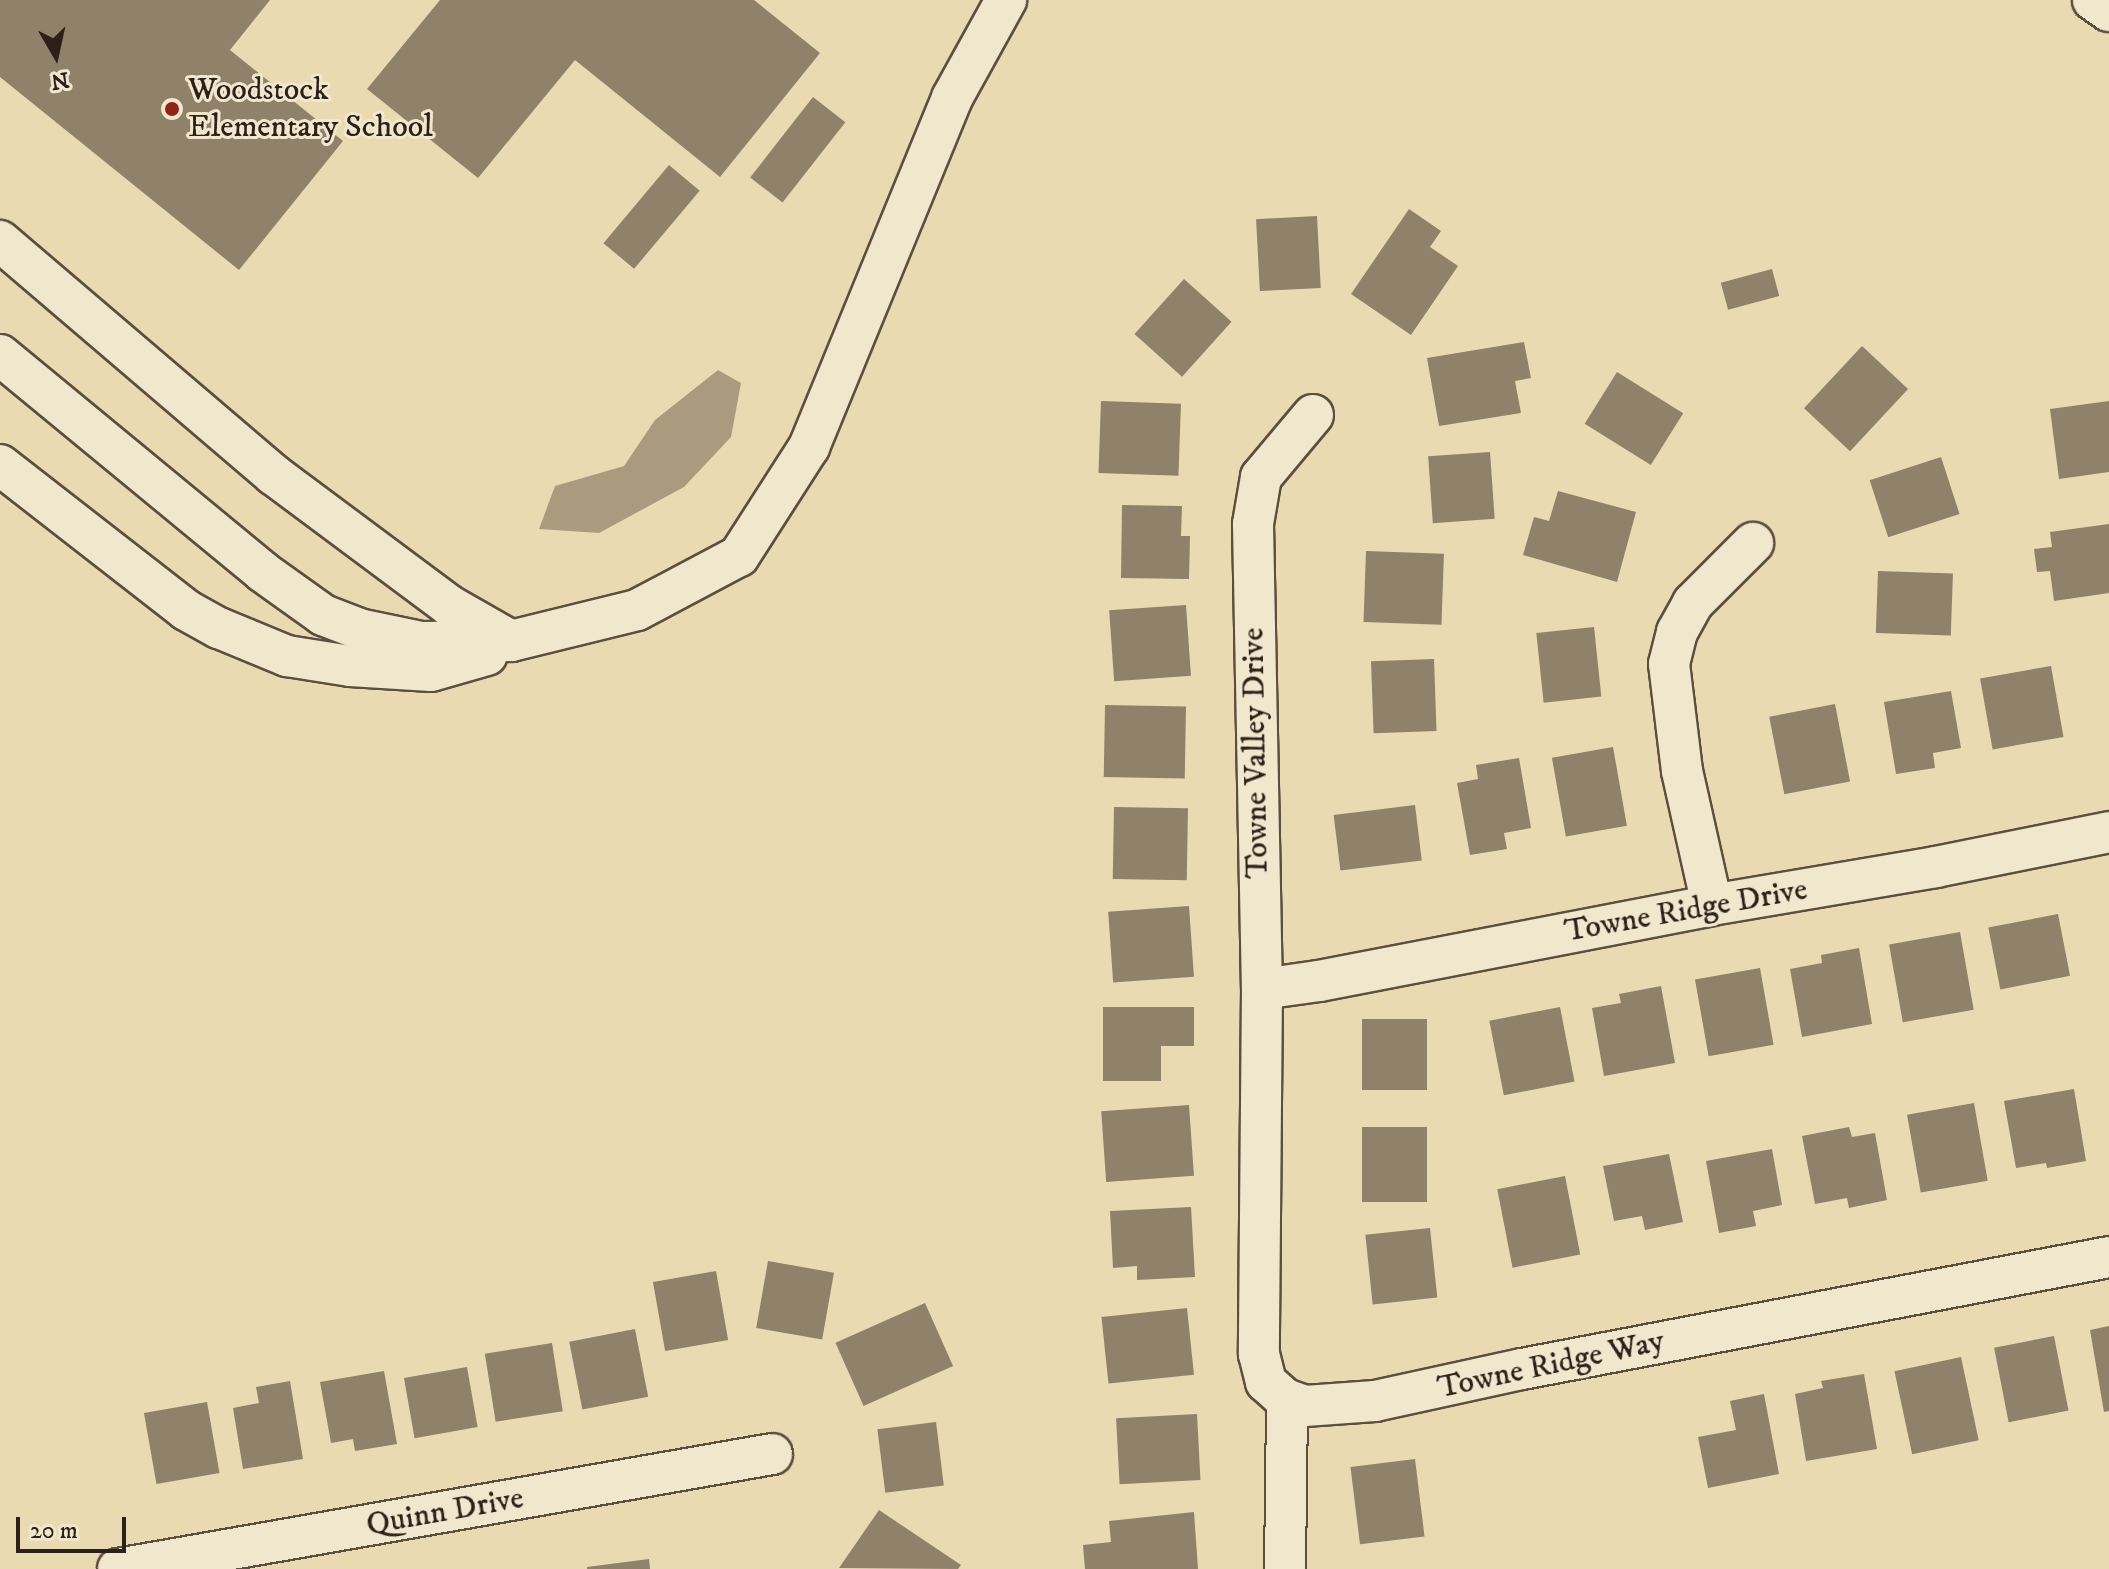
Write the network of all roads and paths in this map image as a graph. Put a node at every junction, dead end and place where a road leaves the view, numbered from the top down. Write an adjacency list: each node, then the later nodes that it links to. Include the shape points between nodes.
1 (1006, 0): 9 (street, via 952,98 809,447 739,556 637,610)
2 (2093, 0): 3 (street)
3 (2109, 11)
4 (0, 241): 9 (street, via 274,475 450,606)
5 (0, 355): 9 (street, via 263,572 323,615 359,629 422,642)
6 (1313, 415): 12 (street, Towne Valley Drive, via 1261,477 1253,524)
7 (0, 465): 9 (street, via 186,610 287,656 431,671 485,657)
8 (1753, 543): 11 (street, via 1693,603 1677,632 1669,664 1682,771)
9 (511, 641)
10 (2109, 832): 11 (street, Towne Ridge Drive)
11 (1712, 905): 12 (street, Towne Ridge Drive)
12 (1262, 989): 14 (street, Towne Valley Drive, via 1259,1354 1266,1382)
13 (2109, 1257): 14 (street, Towne Ridge Way, via 1375,1401 1305,1406)
14 (1287, 1400): 17 (street)
15 (772, 1454): 16 (street, Quinn Drive)
16 (118, 1569)
17 (1285, 1569)

